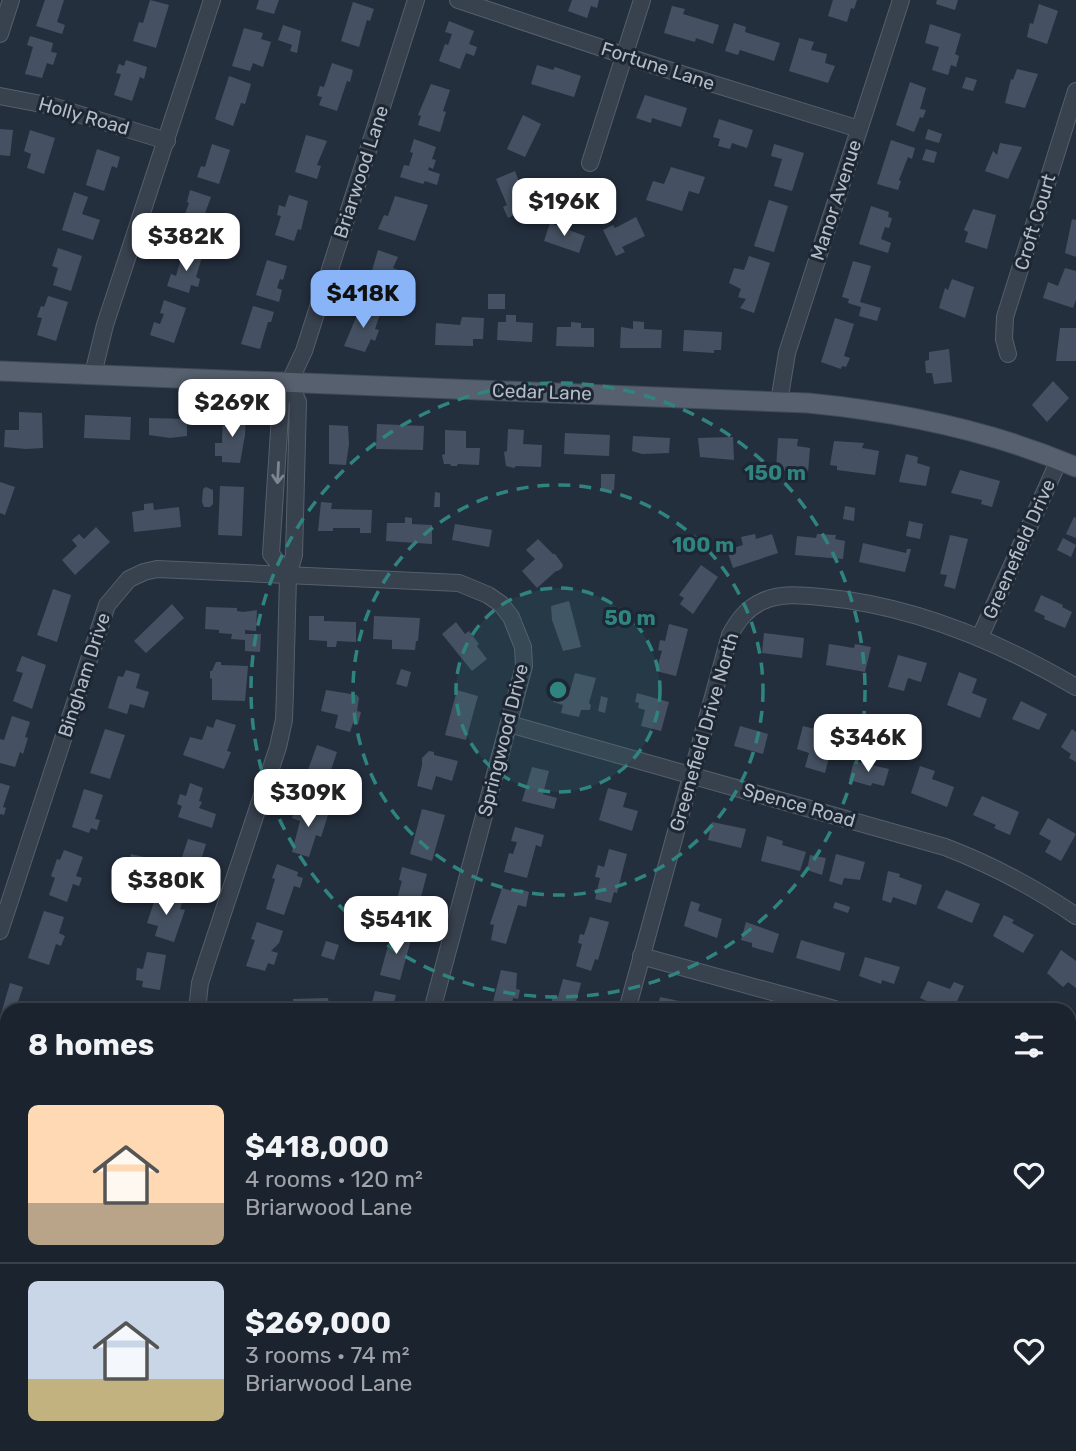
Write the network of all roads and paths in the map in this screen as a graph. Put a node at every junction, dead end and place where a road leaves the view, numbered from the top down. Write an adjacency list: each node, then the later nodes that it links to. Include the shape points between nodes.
1 (11, 0): 7 (street)
2 (212, 0): 12 (street)
3 (416, 0): 17 (street, Briarwood Lane, via 304,351)
4 (458, 0): 8 (street, Fortune Lane)
5 (642, 0): 8 (street)
6 (901, 0): 11 (street, Manor Avenue)
7 (0, 34)
8 (624, 55): 11 (street, Fortune Lane); 13 (street)
9 (1076, 91): 14 (street, Croft Court, via 1005,317)
10 (0, 96): 12 (street, Holly Road, via 52,106)
11 (859, 129): 18 (street, Manor Avenue, via 787,353)
12 (167, 141): 16 (street)
13 (590, 163)
14 (1008, 354)
15 (0, 371): 16 (main road, Cedar Lane)
16 (93, 374): 17 (main road, Cedar Lane)
17 (289, 382): 18 (main road, Cedar Lane); 20 (street, Briarwood Lane, via 281,400 271,554)
18 (779, 402): 19 (main road, Cedar Lane, via 904,415 1007,441)
19 (1067, 463): 21 (street, Greenefield Drive)
20 (288, 576): 23 (street, Springwood Drive, via 459,583 488,594 511,617 523,647 524,666); 26 (street, Bingham Drive, via 157,569 130,579 118,590 107,605); 28 (street, via 284,720 200,983)
21 (980, 637): 22 (street, Greenefield Drive North); 24 (street, Greenefield Drive North, via 845,599 776,596 762,601 739,620 730,635)
22 (1076, 687)
23 (509, 724): 24 (street, Spence Road); 29 (street, Springwood Drive)
24 (691, 774): 25 (street, Spence Road, via 945,846 1019,880); 27 (street, Greenefield Drive North)
25 (1076, 916)
26 (0, 931)
27 (642, 956): 30 (street, Greenefield Drive North); 31 (street)
28 (198, 1003)
29 (434, 1003)
30 (628, 1003)
31 (813, 1003)

